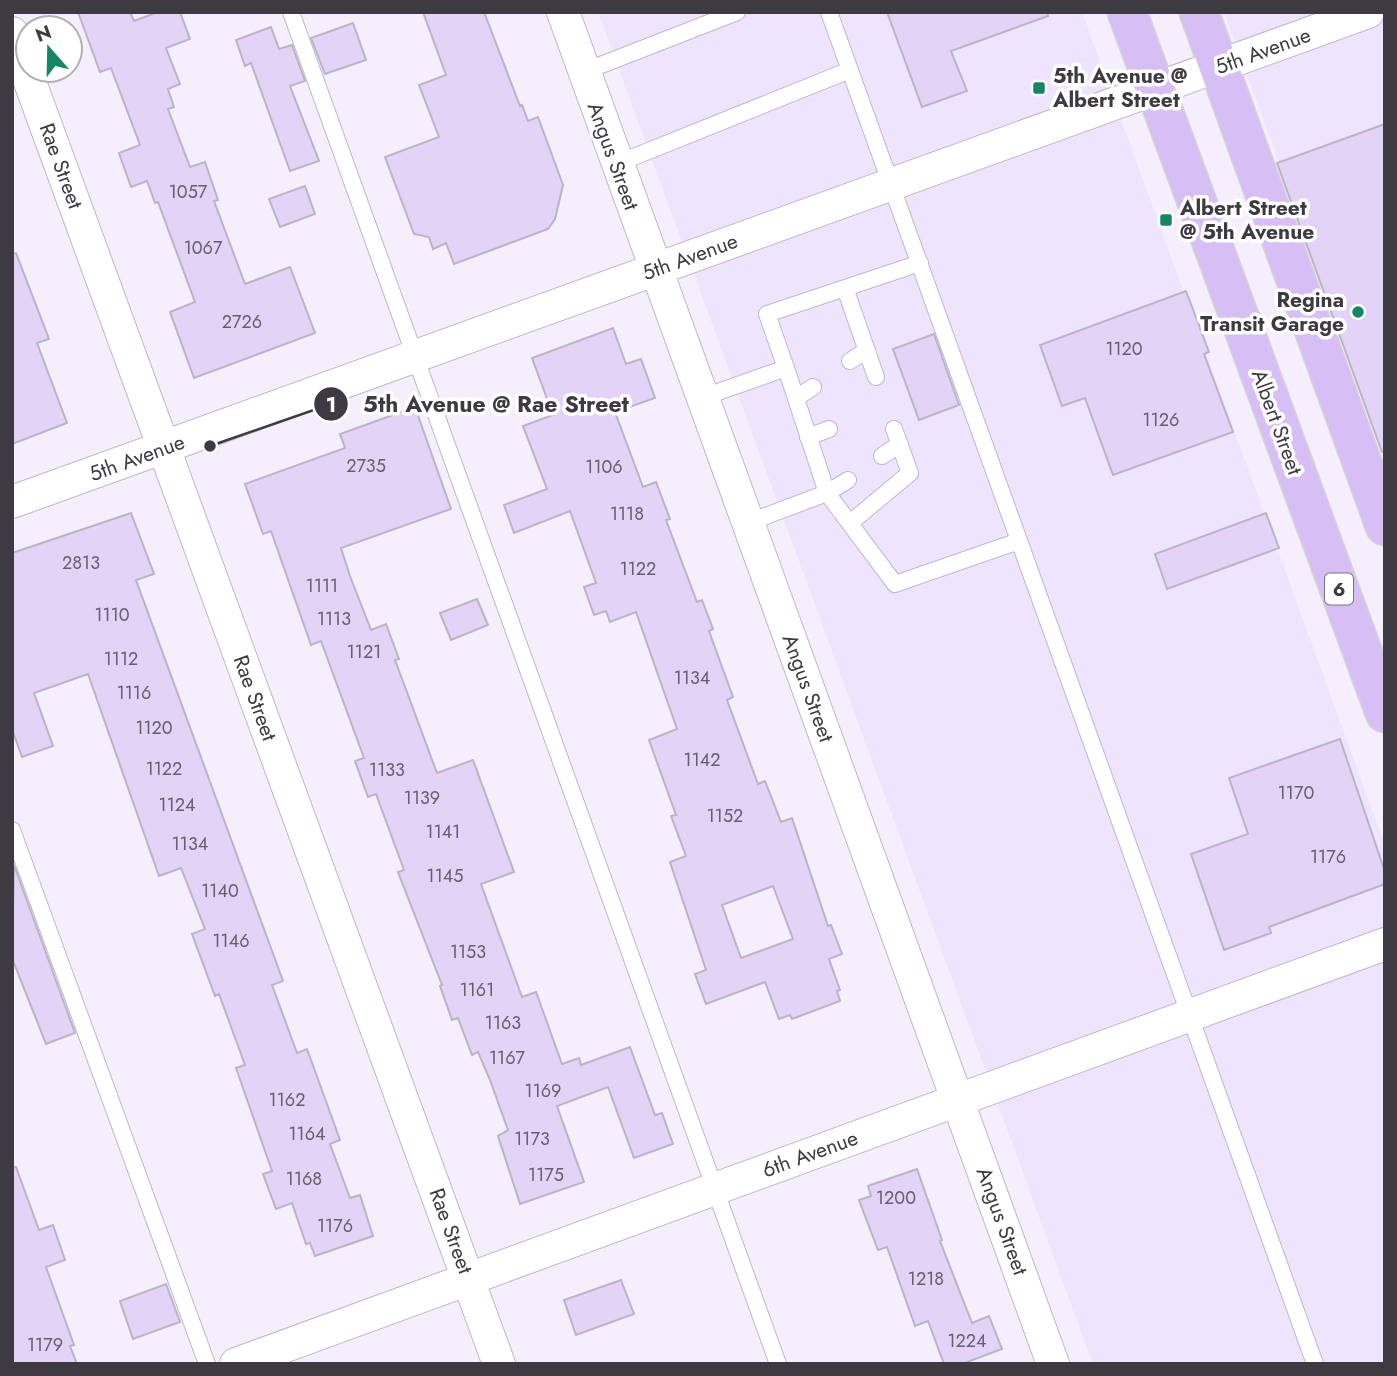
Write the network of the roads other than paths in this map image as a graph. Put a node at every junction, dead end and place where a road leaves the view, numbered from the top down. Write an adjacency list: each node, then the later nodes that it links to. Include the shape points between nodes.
1 (291, 12): 20 (lane)
2 (563, 12): 12 (street, Angus Street)
3 (737, 12): 12 (lane)
4 (829, 12): 11 (lane)
5 (1127, 12): 13 (main road, Albert Street / 6)
6 (1199, 12): 10 (main road)
7 (1368, 12): 8 (street, 5th Avenue)
8 (1311, 22): 10 (street, 5th Avenue)
9 (12, 33): 29 (street, Rae Street)
10 (1220, 66): 13 (street, 5th Avenue); 36 (main road)
11 (850, 70): 14 (lane); 15 (lane)
12 (583, 72): 14 (street, Angus Street)
13 (1156, 90): 15 (street, 5th Avenue); 38 (main road, Albert Street / 6)
14 (616, 163): 17 (street, Angus Street)
15 (891, 184): 16 (lane); 17 (street, 5th Avenue)
16 (920, 264): 18 (lane); 37 (lane)
17 (654, 270): 20 (street, 5th Avenue); 25 (street, Angus Street)
18 (845, 288): 19 (lane); 22 (lane, via 767,314)
19 (867, 350): 21 (lane); 23 (lane)
20 (416, 357): 29 (street, 5th Avenue); 43 (lane)
21 (849, 361)
22 (786, 368): 25 (lane); 26 (lane)
23 (876, 377)
24 (813, 387): 26 (lane)
25 (701, 398): 34 (street, Angus Street)
26 (796, 398): 28 (lane)
27 (829, 429): 28 (lane)
28 (808, 437): 32 (lane)
29 (164, 448): 33 (street, 5th Avenue); 44 (street, Rae Street)
30 (883, 456): 35 (lane, via 897,437 910,473)
31 (848, 480): 32 (lane)
32 (827, 493): 34 (lane); 35 (lane)
33 (12, 502)
34 (747, 523): 42 (street, Angus Street)
35 (850, 523): 37 (lane, via 895,584)
36 (1385, 526)
37 (1019, 541): 41 (lane)
38 (1385, 713)
39 (12, 830): 45 (lane)
40 (1385, 944): 41 (street, 6th Avenue)
41 (1189, 1016): 42 (street, 6th Avenue); 50 (lane)
42 (959, 1100): 43 (street, 6th Avenue); 49 (street, Angus Street)
43 (715, 1189): 44 (street, 6th Avenue); 48 (lane)
44 (468, 1279): 46 (street, 6th Avenue); 47 (street, Rae Street)
45 (207, 1364)
46 (236, 1364)
47 (499, 1364)
48 (778, 1364)
49 (1054, 1364)
50 (1315, 1364)

